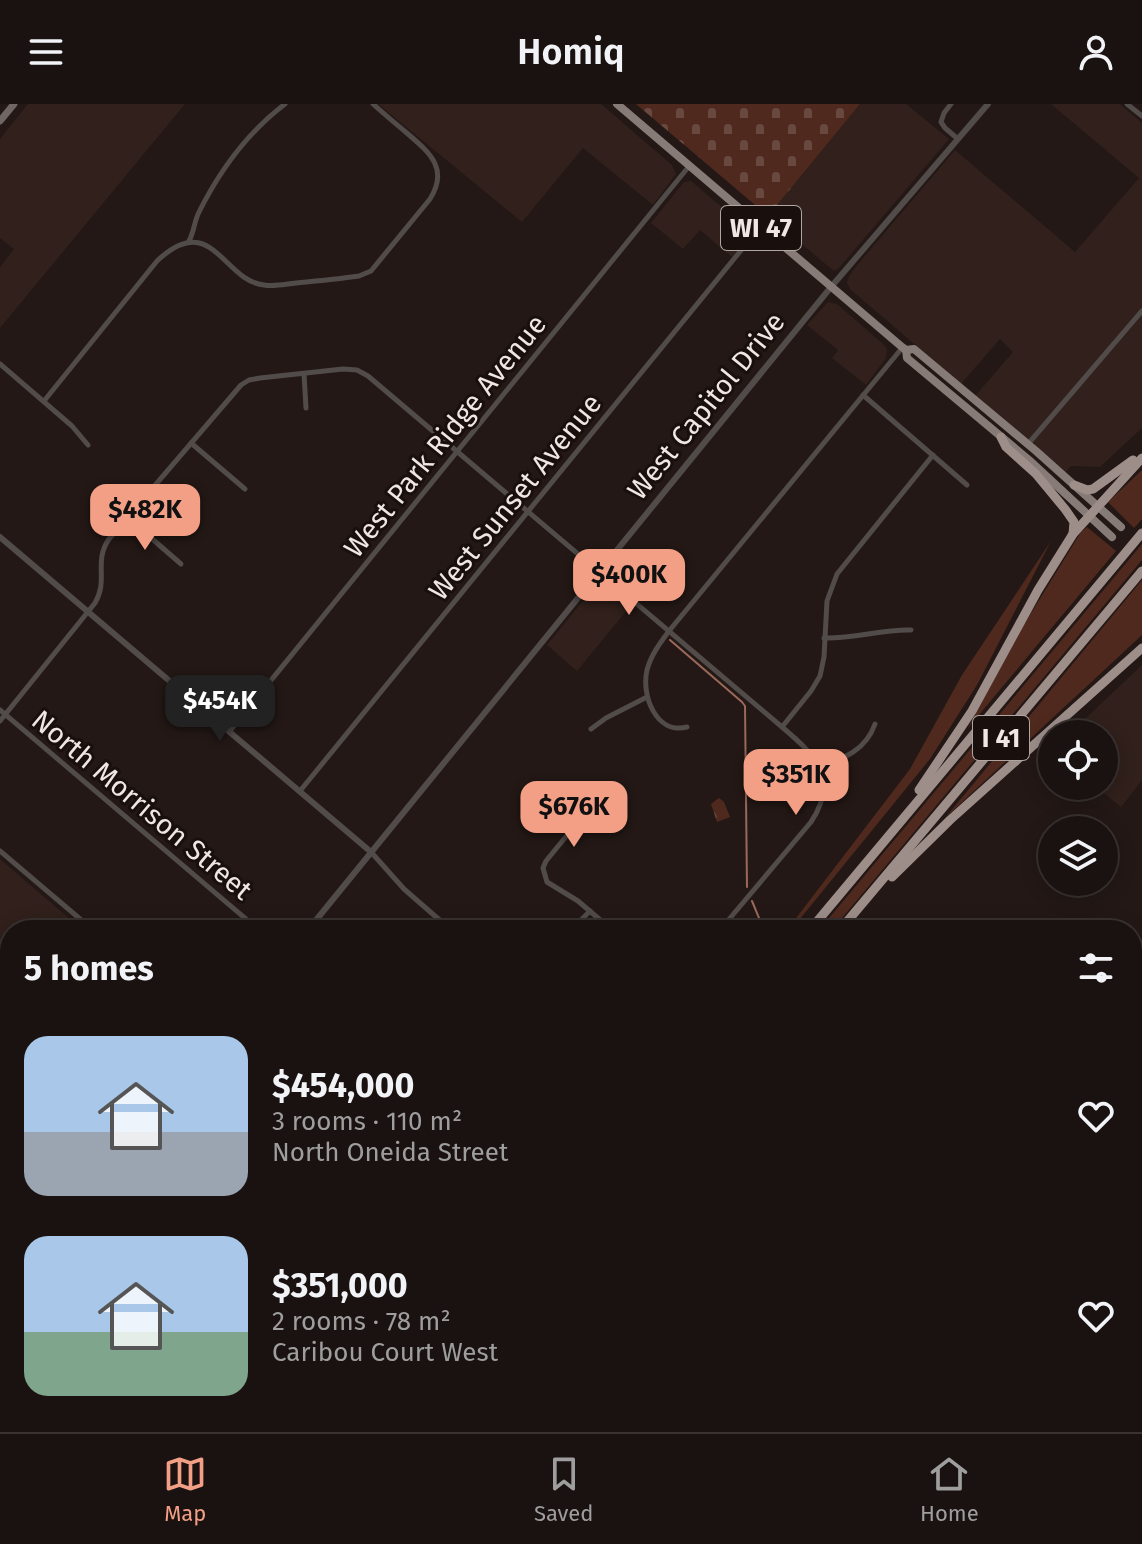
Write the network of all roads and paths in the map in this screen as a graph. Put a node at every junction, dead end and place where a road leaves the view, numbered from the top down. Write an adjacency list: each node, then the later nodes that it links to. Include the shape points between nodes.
1 (14, 104): 9 (main road)
2 (285, 104): 13 (street, via 231,159 196,217)
3 (373, 104): 13 (street, via 426,149 436,165 438,184 371,271 264,285 246,278 209,247)
4 (617, 104): 11 (main road, WI 47)
5 (951, 104): 10 (street, via 941,122)
6 (988, 104): 10 (street, West Capitol Drive)
7 (1127, 104): 8 (street)
8 (1142, 116)
9 (0, 121)
10 (958, 139): 14 (street, West Capitol Drive)
11 (690, 165): 12 (main road, WI 47); 26 (street, West Park Ridge Avenue)
12 (760, 227): 14 (main road, WI 47); 33 (street, West Sunset Avenue)
13 (188, 242): 20 (street, via 157,261)
14 (831, 287): 16 (main road, WI 47); 43 (street, West Capitol Drive)
15 (1142, 311): 24 (street)
16 (904, 349): 19 (street); 22 (main road, WI 47, via 907,358); 24 (main road, WI 47, via 914,349)
17 (0, 364): 20 (street)
18 (304, 374): 21 (street); 23 (street, via 245,382); 26 (street, via 362,372)
19 (863, 395): 27 (street); 46 (street)
20 (44, 401): 25 (street)
21 (306, 408)
22 (1001, 437): 34 (main road, WI 47); 38 (highway, via 1065,509 1074,522)
23 (191, 443): 31 (street); 35 (street)
24 (1028, 444): 30 (main road, WI 47)
25 (88, 445)
26 (458, 452): 33 (street); 56 (street, West Park Ridge Avenue)
27 (933, 455): 29 (street); 47 (street, via 837,574 827,601)
28 (1142, 455): 30 (highway, via 1095,489); 32 (highway)
29 (967, 485)
30 (1074, 485): 32 (main road, WI 47)
31 (245, 489)
32 (1096, 506): 34 (highway); 36 (main road, WI 47)
33 (528, 512): 43 (street); 58 (street, West Sunset Avenue)
34 (1089, 515): 38 (highway); 40 (main road, WI 47)
35 (127, 517): 41 (street); 44 (street, via 104,545 102,587)
36 (1121, 527)
37 (1142, 533): 60 (highway, I 41)
38 (1073, 534): 60 (highway, via 972,711)
39 (0, 537): 44 (street)
40 (1112, 537)
41 (181, 564)
42 (1142, 571): 63 (highway, I 41)
43 (598, 572): 46 (street); 62 (street, West Capitol Drive)
44 (89, 612): 50 (street); 56 (street)
45 (911, 630): 47 (street)
46 (669, 631): 49 (street, via 649,664); 54 (street)
47 (824, 638): 54 (street, via 820,676)
48 (1142, 650): 63 (highway)
49 (647, 697): 53 (street, via 665,725); 55 (street)
50 (3, 712): 51 (street); 66 (street, North Morrison Street)
51 (0, 721)
52 (875, 724): 57 (street, via 863,746)
53 (687, 727)
54 (782, 727): 57 (street)
55 (591, 729)
56 (229, 732): 58 (street)
57 (819, 766): 71 (street, via 823,789 818,811)
58 (300, 791): 62 (street)
59 (589, 815): 64 (street, via 543,868 547,882)
60 (899, 823): 72 (highway, I 41)
61 (0, 851): 65 (street)
62 (371, 852): 67 (street, West Capitol Drive); 68 (street)
63 (860, 906): 73 (highway, I 41)
64 (590, 911): 69 (street); 70 (street)
65 (81, 920)
66 (247, 920)
67 (316, 920)
68 (440, 920)
69 (581, 920)
70 (600, 920)
71 (728, 920)
72 (818, 920)
73 (848, 920)

